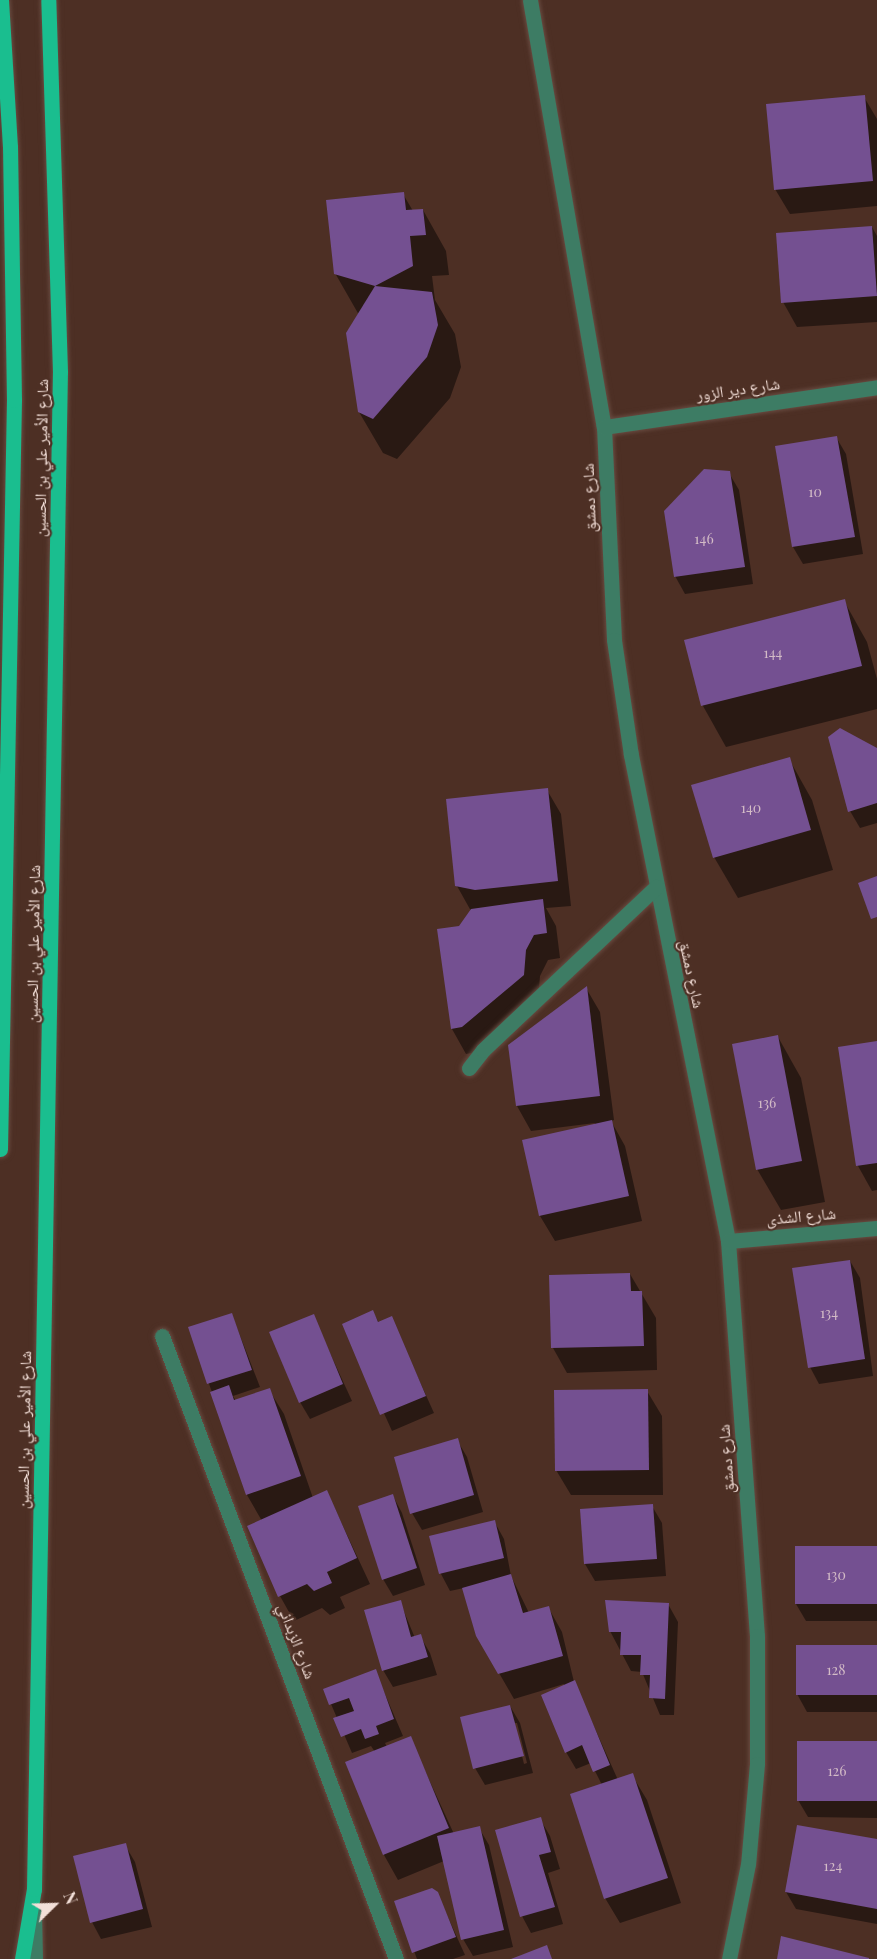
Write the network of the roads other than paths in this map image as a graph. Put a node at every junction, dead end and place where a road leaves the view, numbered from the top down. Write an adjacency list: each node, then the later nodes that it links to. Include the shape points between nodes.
1 (1, 0): 8 (main road, شارع الأمير علي بن الحسين, via 10,147 14,400)
2 (48, 0): 12 (main road, شارع الأمير علي بن الحسين, via 60,372)
3 (530, 0): 5 (street, شارع دمشق)
4 (877, 387): 5 (street, شارع دير الزور)
5 (604, 427): 6 (street, شارع دمشق, via 614,640)
6 (656, 887): 7 (street, via 483,1050); 10 (street, شارع دمشق)
7 (469, 1068)
8 (0, 1149)
9 (877, 1228): 10 (street, شارع الشذى)
10 (728, 1241): 16 (street, شارع دمشق, via 757,1636 757,1764 748,1864)
11 (162, 1336): 15 (street, شارع الزبداني)
12 (34, 1889): 13 (main road, شارع الأمير علي بن الحسين); 14 (street, شارع الأمير علي بن الحسين)
13 (22, 1959)
14 (35, 1959)
15 (396, 1959)
16 (729, 1959)

